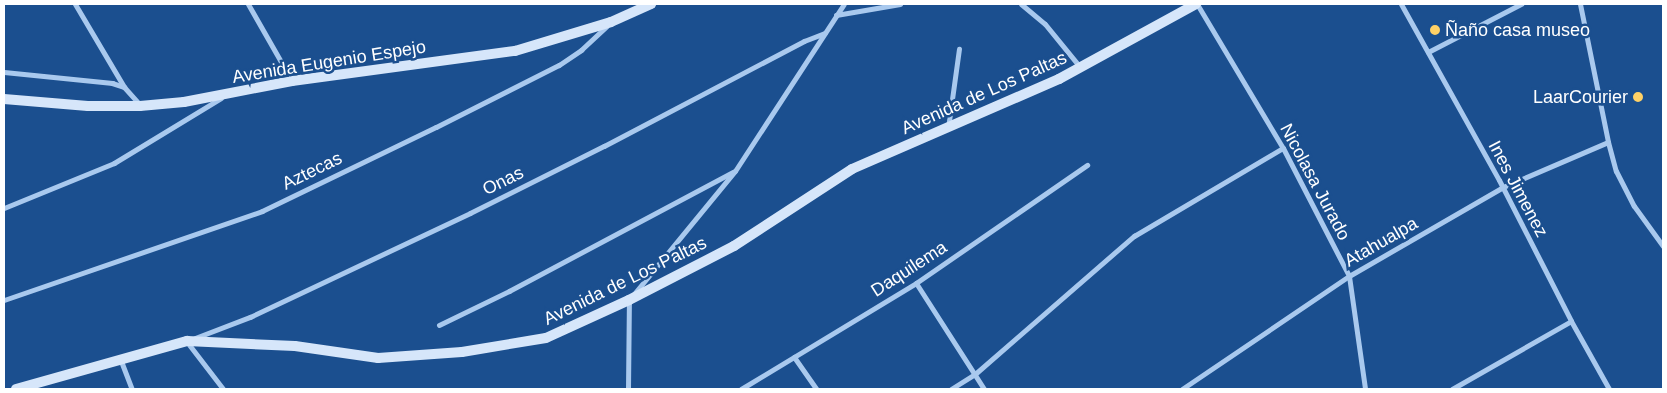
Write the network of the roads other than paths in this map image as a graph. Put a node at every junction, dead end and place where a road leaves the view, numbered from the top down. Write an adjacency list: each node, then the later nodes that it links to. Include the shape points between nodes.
1 (75, 4): 21 (street)
2 (248, 4): 20 (street)
3 (636, 4): 12 (street)
4 (651, 4): 12 (main road, Avenida Eugenio Espejo)
5 (844, 4): 13 (street)
6 (900, 4): 13 (street)
7 (1020, 4): 18 (street, via 1045,24)
8 (1196, 4): 18 (main road, Avenida de Los Paltas); 27 (street, Nicolasa Jurado)
9 (1401, 4): 17 (street, Ines Jimenez)
10 (1521, 4): 17 (street)
11 (1580, 4): 26 (street)
12 (625, 15): 14 (main road, Avenida Eugenio Espejo)
13 (836, 15): 15 (street)
14 (611, 22): 20 (main road, Avenida Eugenio Espejo, via 515,51); 35 (street, Aztecas, via 559,65 262,211)
15 (825, 33): 29 (street); 39 (street, Onas, via 470,213 250,317)
16 (959, 49): 25 (street)
17 (1428, 52): 30 (street, Ines Jimenez)
18 (1080, 67): 25 (main road, Avenida de Los Paltas)
19 (4, 72): 21 (street, via 98,80)
20 (292, 81): 22 (main road, Avenida Eugenio Espejo)
21 (124, 87): 24 (street)
22 (228, 94): 24 (main road, Avenida Eugenio Espejo); 31 (street, via 114,162)
23 (4, 98): 24 (main road, Avenida Eugenio Espejo, via 88,106)
24 (140, 106)
25 (948, 128): 36 (main road, Avenida de Los Paltas, via 852,169 734,246)
26 (1608, 142): 30 (street, Atahualpa); 32 (street, via 1616,170 1634,206)
27 (1283, 148): 33 (street, Nicolasa Jurado); 42 (street, via 1134,236)
28 (1087, 166): 34 (street, Daquilema)
29 (735, 171): 36 (street); 38 (street)
30 (1503, 187): 33 (street, Atahualpa); 37 (street, Ines Jimenez)
31 (4, 208)
32 (1663, 246)
33 (1349, 276): 51 (street, Atahualpa); 52 (street, Nicolasa Jurado)
34 (916, 283): 40 (street, Daquilema); 42 (street)
35 (4, 300)
36 (629, 300): 39 (main road, Avenida de Los Paltas, via 546,338 462,352 378,358 286,345); 46 (street)
37 (1571, 321): 53 (street); 54 (street, Ines Jimenez)
38 (439, 325)
39 (187, 341): 41 (main road, Avenida de Los Paltas); 45 (street)
40 (794, 358): 47 (street, Daquilema); 48 (street)
41 (122, 361): 43 (main road, Avenida de Los Paltas); 44 (street)
42 (975, 374): 49 (street); 50 (street)
43 (16, 389)
44 (132, 389)
45 (223, 389)
46 (628, 389)
47 (741, 389)
48 (816, 389)
49 (951, 389)
50 (984, 389)
51 (1182, 389)
52 (1365, 389)
53 (1452, 389)
54 (1609, 389)

